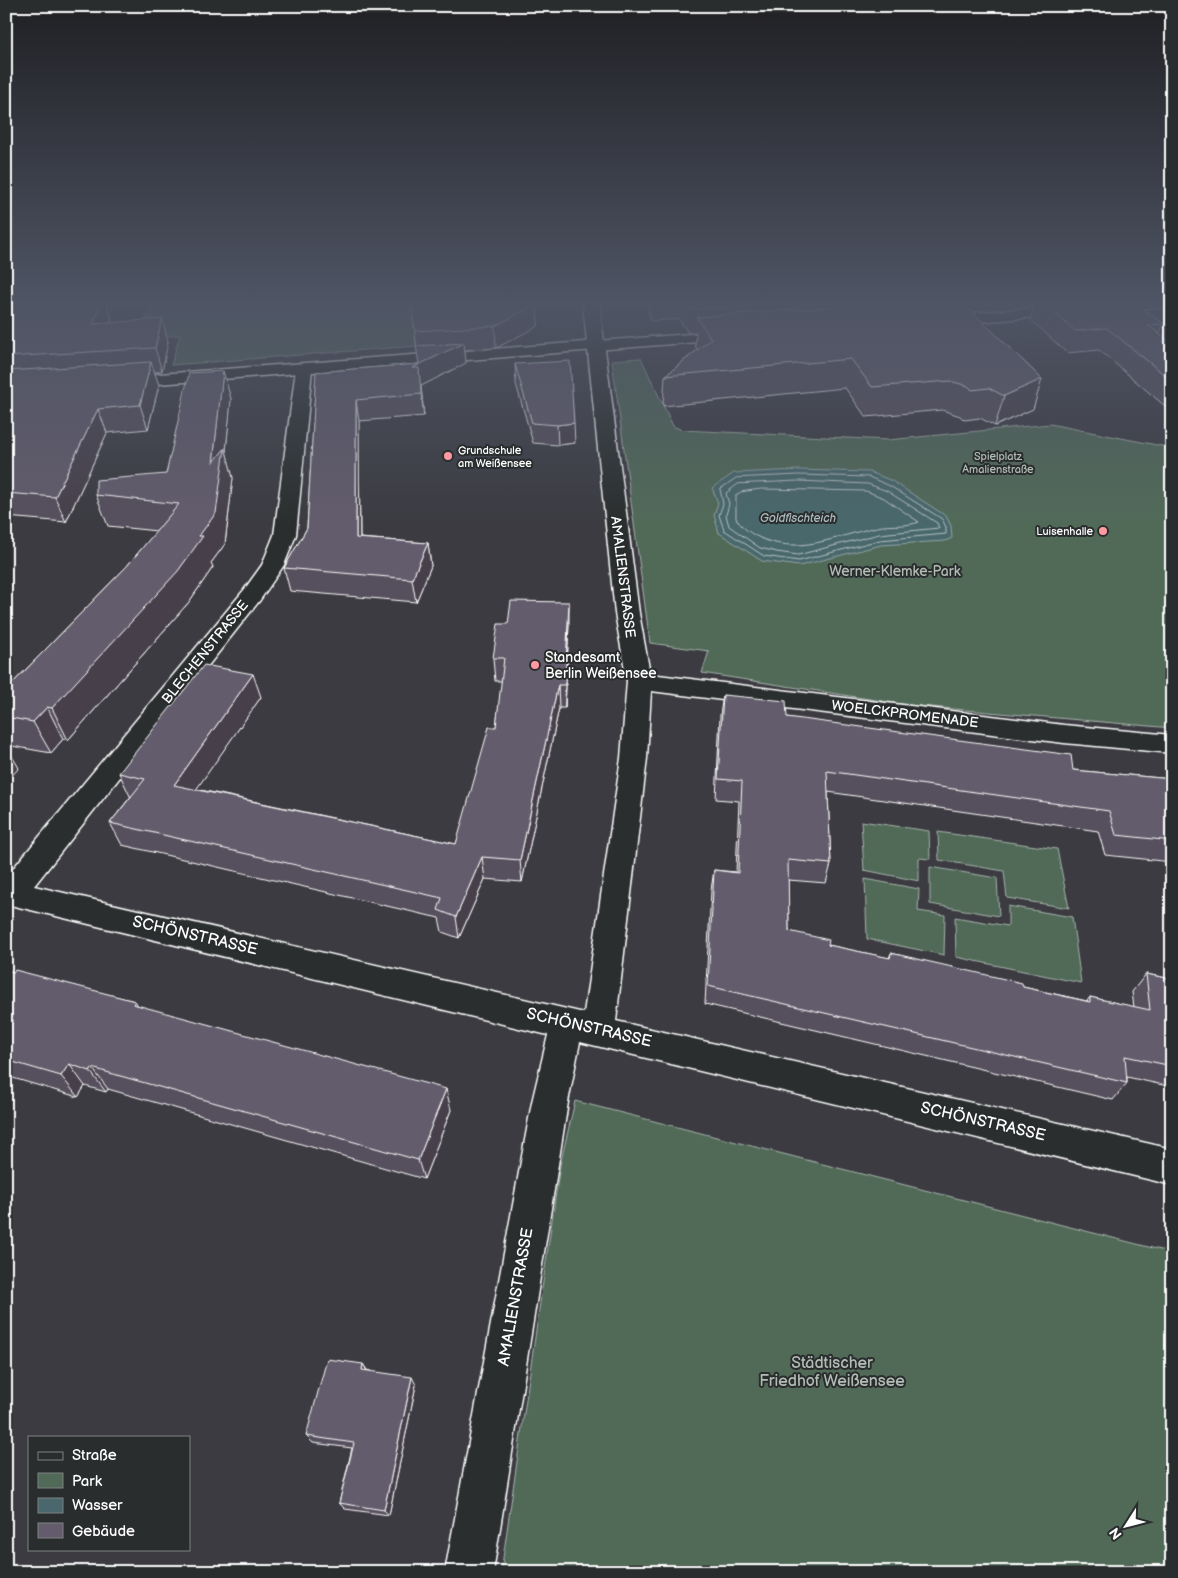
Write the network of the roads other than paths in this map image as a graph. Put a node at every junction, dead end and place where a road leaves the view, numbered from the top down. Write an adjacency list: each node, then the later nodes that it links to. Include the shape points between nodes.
1 (195, 377): 4 (street)
2 (303, 377): 7 (street, BLECHENSTRASSE, via 284,535 272,565 252,595)
3 (598, 377): 5 (street, AMALIENSTRASSE, via 627,613)
4 (105, 383)
5 (639, 681): 6 (street, WOELCKPROMENADE, via 1054,733); 8 (street, AMALIENSTRASSE, via 634,758)
6 (1172, 744)
7 (9, 892): 8 (street, SCHÖNSTRASSE)
8 (582, 1026): 9 (street, SCHÖNSTRASSE); 10 (street, AMALIENSTRASSE, via 550,1102)
9 (1172, 1167)
10 (469, 1572)

